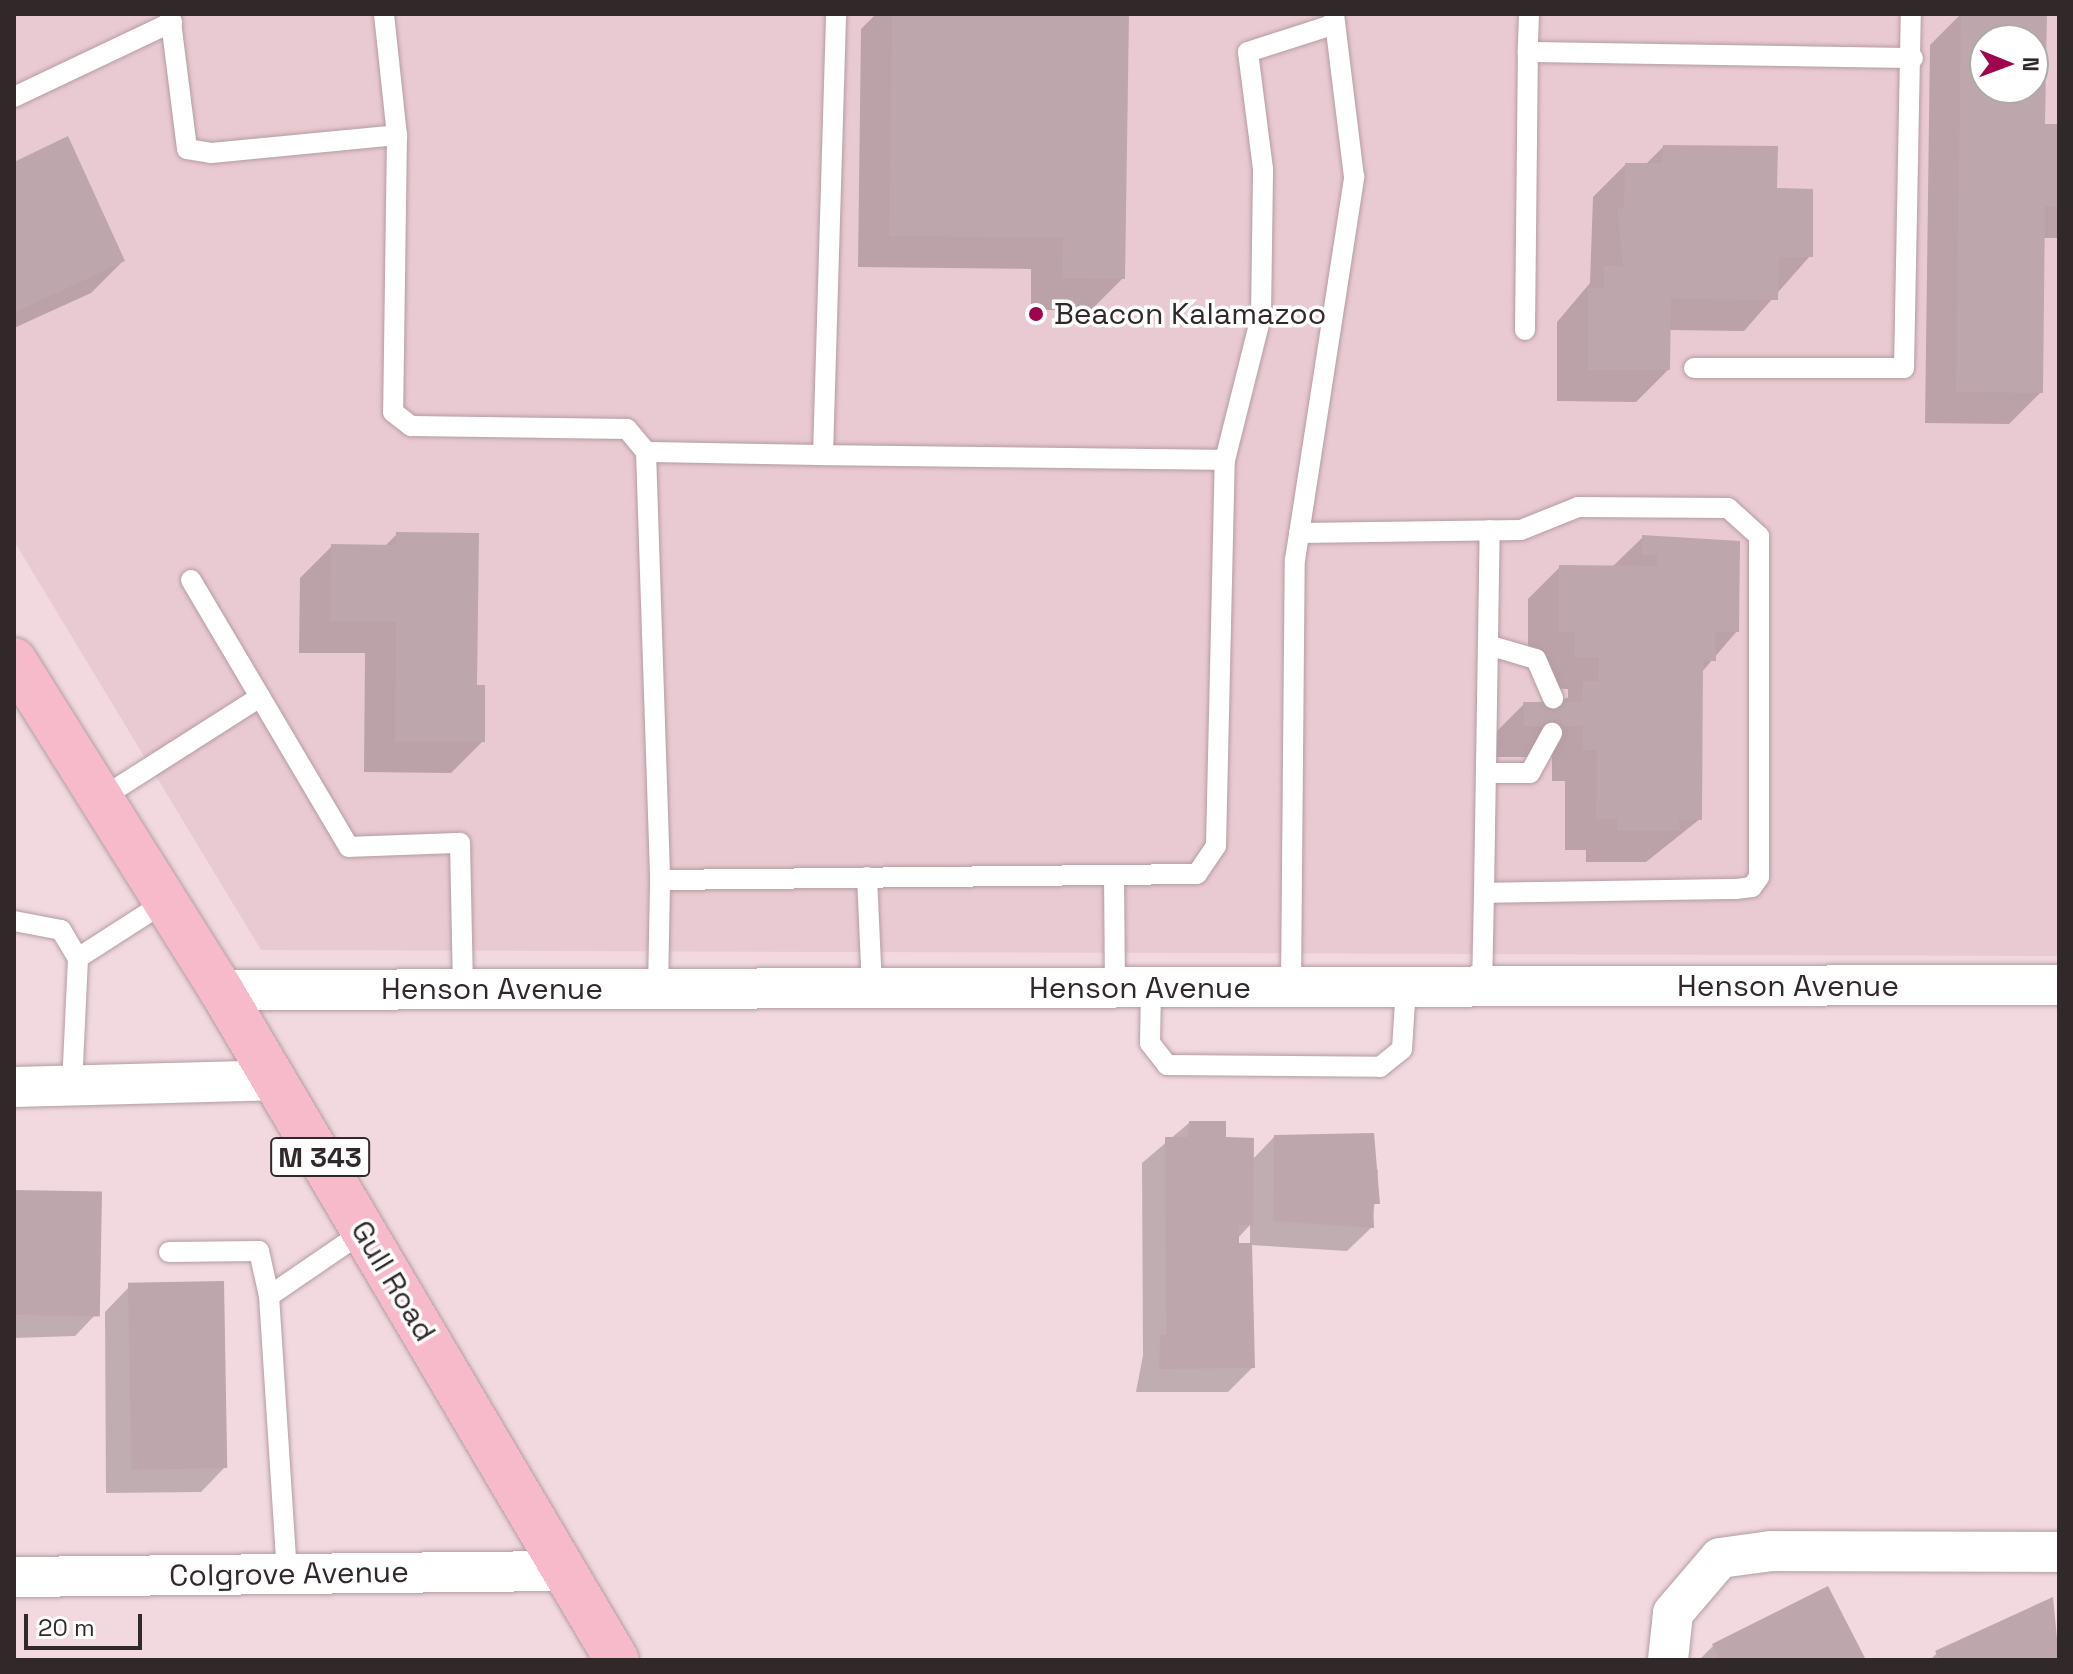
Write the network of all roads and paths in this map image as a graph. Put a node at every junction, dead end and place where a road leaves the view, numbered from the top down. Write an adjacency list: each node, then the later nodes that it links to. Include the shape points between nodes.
1 (384, 14): 10 (lane)
2 (836, 14): 14 (lane)
3 (1529, 14): 7 (lane)
4 (1911, 14): 8 (lane)
5 (171, 18): 9 (lane); 10 (lane, via 187,149 211,153)
6 (1334, 19): 15 (lane, via 1248,52 1263,169 1261,317); 17 (lane, via 1354,177)
7 (1528, 52): 8 (lane); 11 (lane)
8 (1913, 58): 12 (lane, via 1904,368)
9 (16, 90)
10 (397, 135): 13 (lane, via 393,412 411,426 627,429)
11 (1525, 330)
12 (1694, 368)
13 (646, 452): 14 (lane); 28 (lane)
14 (823, 455): 15 (lane)
15 (1225, 460): 26 (lane, via 1216,846 1197,874)
16 (1490, 530): 17 (lane); 19 (lane); 29 (lane, via 1521,530 1578,507 1728,508 1759,536 1759,877 1752,887 1735,889)
17 (1299, 533): 35 (lane)
18 (191, 580): 21 (lane)
19 (1488, 645): 22 (lane, via 1536,659); 24 (lane)
20 (14, 660): 25 (main road, Gull Road / M 343)
21 (260, 697): 25 (lane); 39 (lane, via 349,847 460,843)
22 (1553, 698)
23 (1552, 733): 24 (lane, via 1530,773)
24 (1486, 773): 29 (lane)
25 (100, 799): 30 (main road, Gull Road / M 343)
26 (1114, 875): 27 (lane); 34 (lane)
27 (867, 877): 28 (lane); 38 (lane)
28 (660, 880): 40 (lane)
29 (1484, 893): 37 (lane)
30 (165, 902): 32 (lane); 41 (main road, Gull Road / M 343)
31 (14, 921): 32 (lane, via 61,930)
32 (78, 958): 43 (lane)
33 (2059, 985): 37 (street, Henson Avenue)
34 (1133, 987): 35 (street, Henson Avenue); 36 (lane, via 1150,1043 1167,1065 1380,1067 1402,1049); 38 (street, Henson Avenue)
35 (1291, 987): 36 (street, Henson Avenue)
36 (1406, 987): 37 (street, Henson Avenue)
37 (1482, 987)
38 (872, 988): 40 (street, Henson Avenue)
39 (463, 989): 40 (street, Henson Avenue); 41 (street, Henson Avenue)
40 (658, 989)
41 (221, 990): 42 (main road, Gull Road / M 343)
42 (275, 1080): 43 (street); 45 (main road, Gull Road / M 343)
43 (72, 1086): 44 (street)
44 (14, 1087)
45 (364, 1231): 47 (lane); 49 (main road, Gull Road / M 343)
46 (169, 1252): 47 (lane, via 259,1251)
47 (269, 1296): 50 (lane)
48 (2059, 1552): 53 (street, via 1771,1551 1720,1558 1673,1613)
49 (564, 1571): 50 (street, Colgrove Avenue); 52 (main road, Gull Road / M 343)
50 (287, 1574): 51 (street, Colgrove Avenue)
51 (14, 1577)
52 (617, 1660)
53 (1668, 1660)

